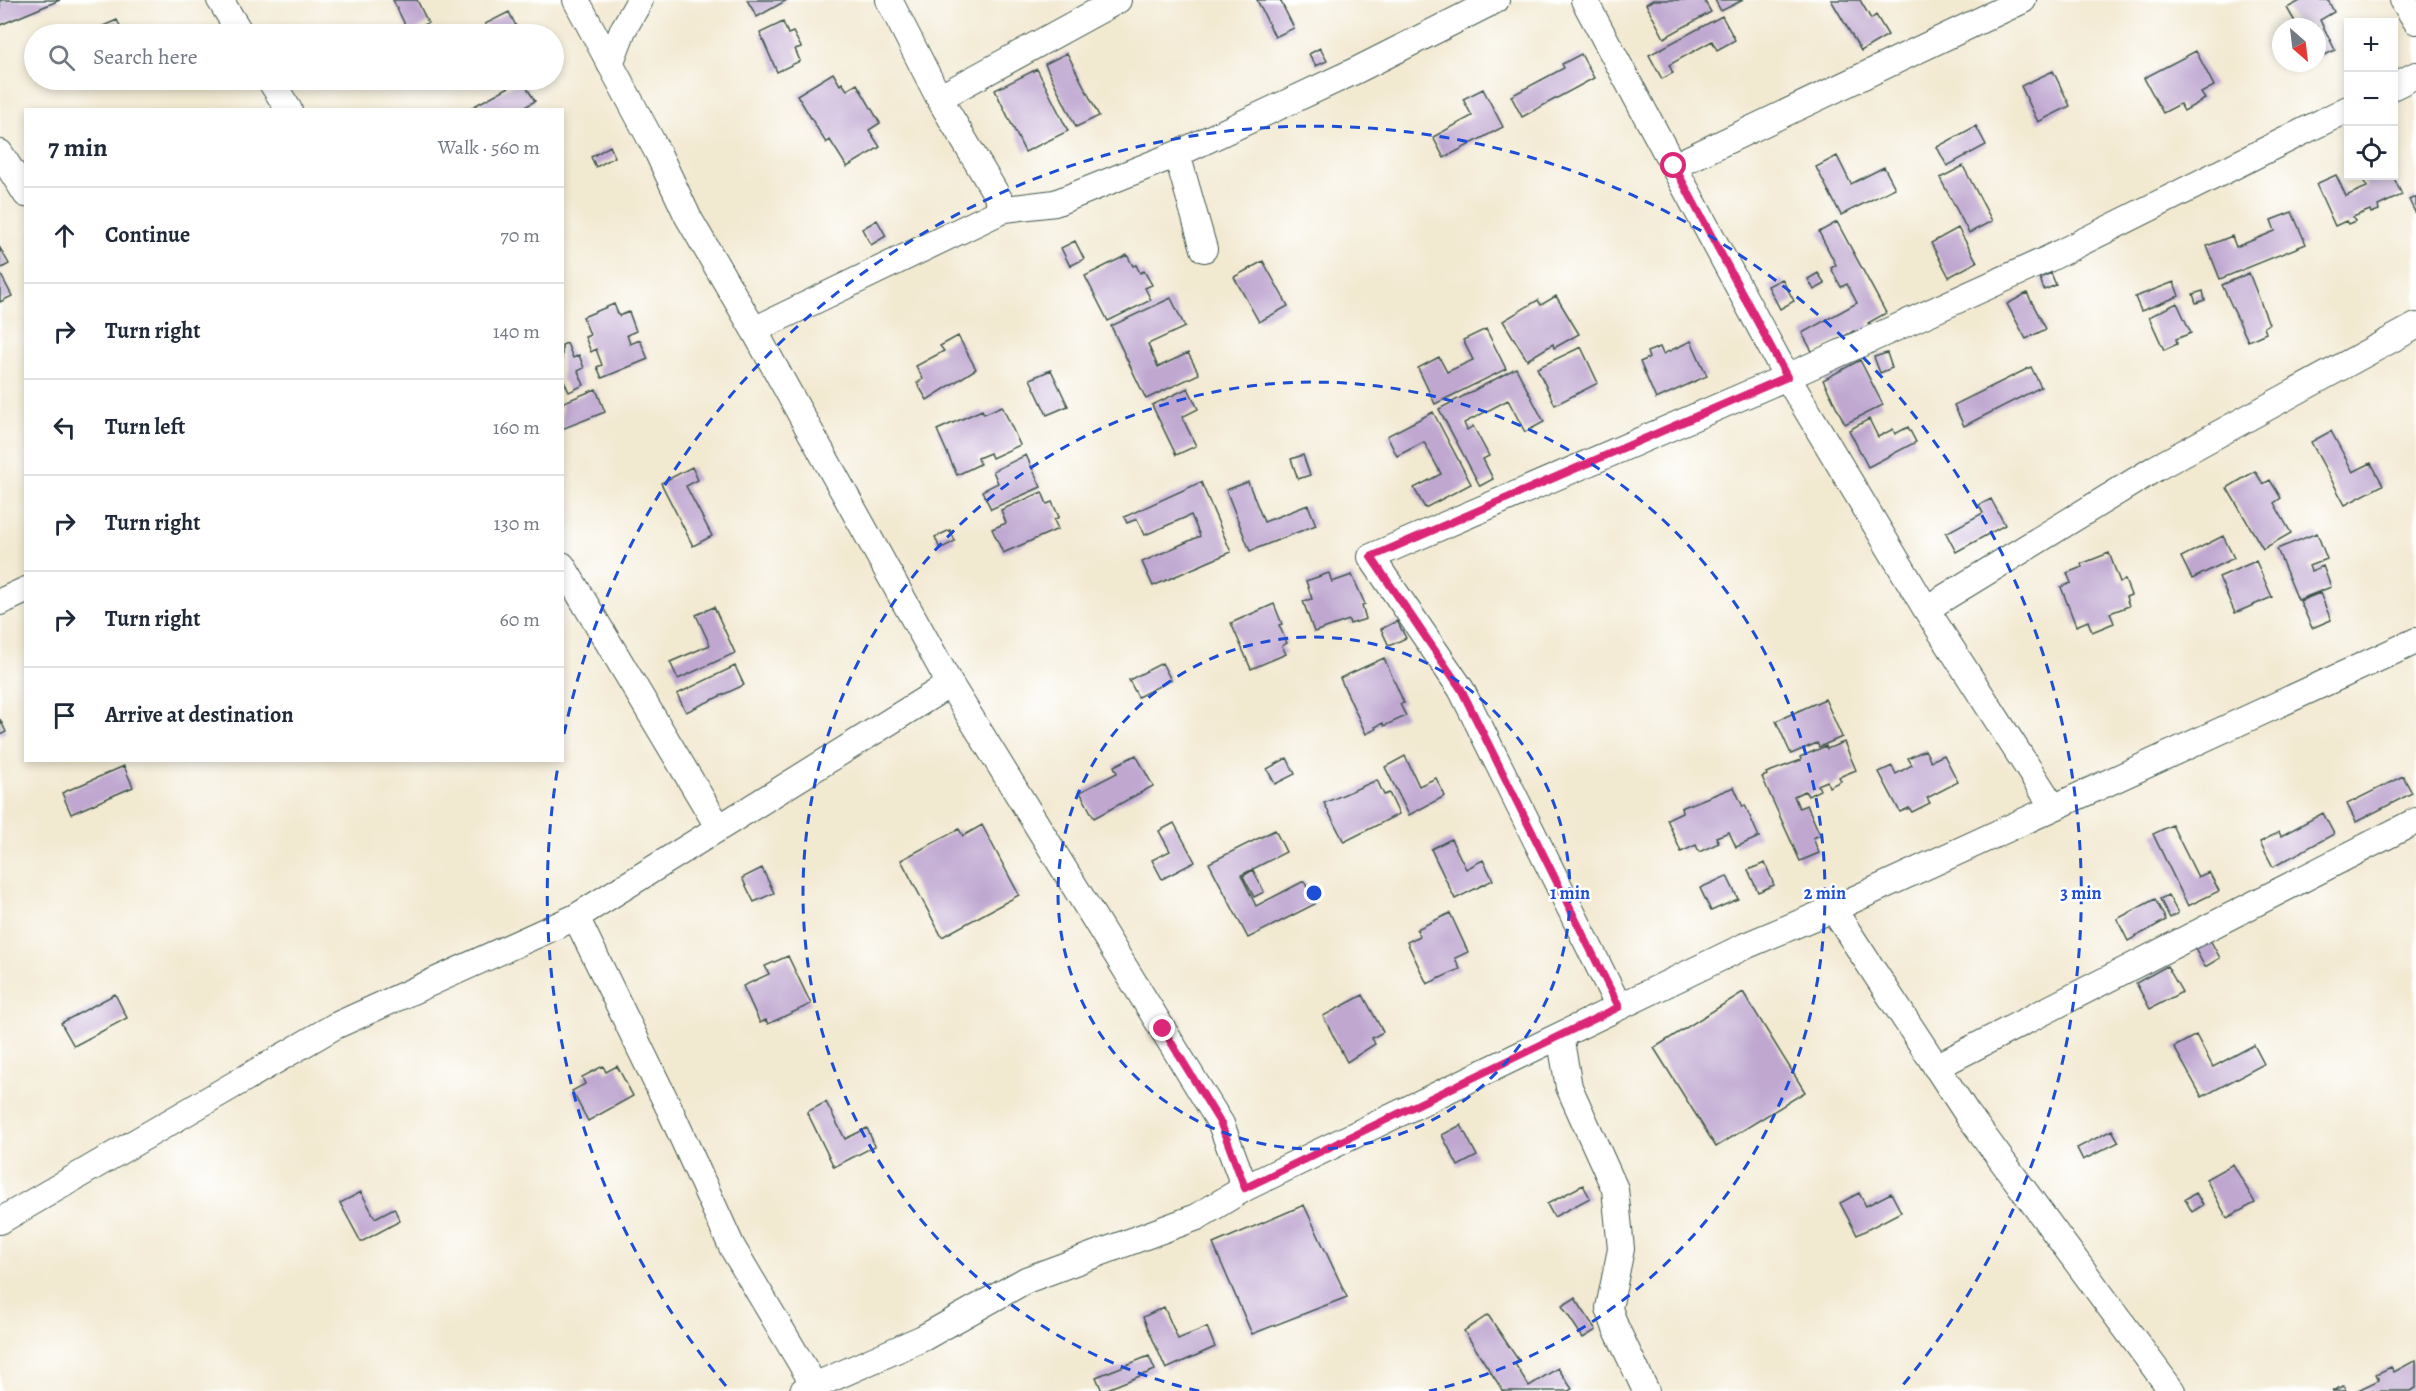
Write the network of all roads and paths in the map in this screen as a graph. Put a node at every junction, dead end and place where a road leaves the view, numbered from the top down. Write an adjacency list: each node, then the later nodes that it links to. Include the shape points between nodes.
1 (220, 0): 11 (street)
2 (576, 0): 12 (street)
3 (640, 0): 12 (street)
4 (889, 0): 16 (street)
5 (1118, 0): 16 (street)
6 (1496, 0): 20 (street, via 1357,70)
7 (1584, 0): 21 (street)
8 (2023, 0): 21 (street)
9 (2403, 0): 10 (street)
10 (2416, 21)
11 (235, 24)
12 (610, 64): 26 (street, via 688,217)
13 (2416, 75): 14 (street)
14 (2398, 84)
15 (276, 90): 17 (street)
16 (939, 98): 23 (street)
17 (288, 108)
18 (2344, 111): 27 (street, via 2048,259)
19 (0, 153): 22 (street)
20 (1177, 153): 23 (street, via 1055,203); 24 (street)
21 (1674, 166): 27 (street)
22 (24, 191)
23 (1005, 209): 26 (street)
24 (1204, 249)
25 (2416, 326): 31 (street, via 2156,468)
26 (754, 330): 33 (street)
27 (1787, 377): 31 (street); 39 (street, via 1371,557 1461,689)
28 (564, 569): 36 (street)
29 (24, 591): 30 (street)
30 (0, 602)
31 (1926, 609): 34 (street)
32 (2416, 641): 34 (street)
33 (950, 684): 36 (street); 42 (street, via 1221,1124)
34 (2053, 807): 37 (street)
35 (2416, 821): 41 (street)
36 (719, 828): 38 (street)
37 (1833, 909): 39 (street, via 1781,929); 41 (street)
38 (576, 917): 43 (street, via 335,1026); 44 (street, via 732,1247)
39 (1619, 1007): 40 (street)
40 (1560, 1036): 42 (street); 45 (street, via 1569,1087 1615,1189 1621,1249 1609,1308)
41 (1936, 1067): 46 (street)
42 (1245, 1188): 44 (street, via 1197,1217 1026,1280 923,1338)
43 (0, 1221)
44 (809, 1388)
45 (1646, 1391)
46 (2172, 1391)

